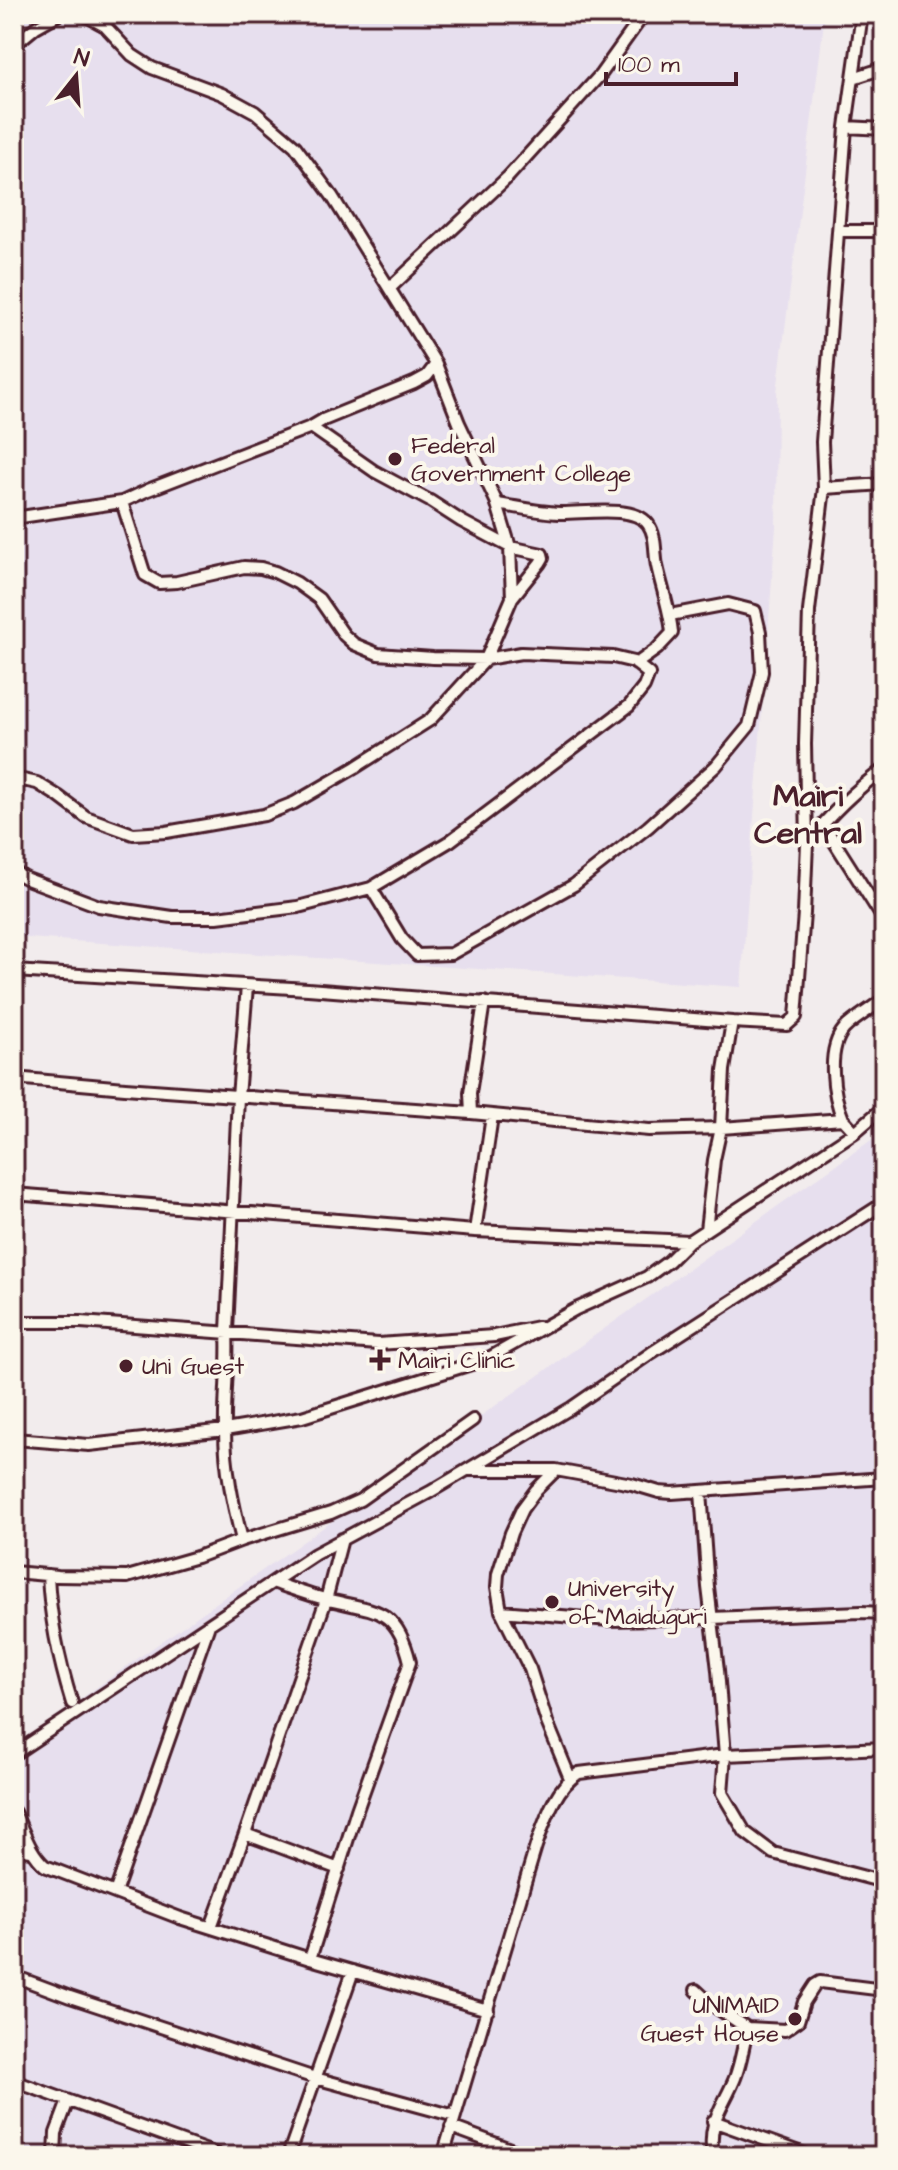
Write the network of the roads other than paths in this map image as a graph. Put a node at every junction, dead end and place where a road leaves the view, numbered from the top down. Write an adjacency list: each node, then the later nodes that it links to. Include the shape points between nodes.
1 (59, 14): 5 (street)
2 (83, 14): 12 (street, via 105,26 152,68 255,112 295,146)
3 (644, 14): 12 (street, via 601,74 508,177)
4 (862, 14): 7 (street)
5 (14, 45)
6 (884, 68): 7 (street)
7 (853, 78): 8 (street)
8 (846, 127): 9 (street); 10 (street)
9 (884, 129)
10 (839, 231): 11 (street); 16 (street, via 822,442)
11 (884, 231)
12 (390, 288): 13 (street)
13 (436, 364): 14 (street, via 414,383); 18 (street)
14 (311, 427): 17 (street); 20 (street, via 374,471)
15 (884, 484): 16 (street)
16 (824, 488): 28 (street, via 809,611)
17 (122, 502): 19 (street); 23 (street, via 145,575 159,583 261,568 319,599 344,635 378,654)
18 (497, 504): 20 (street); 22 (street, via 557,513 628,513 647,521)
19 (14, 518)
20 (510, 547): 21 (street); 21 (street, via 543,558)
21 (512, 598): 23 (street)
22 (670, 615): 24 (street, via 672,633); 30 (street, via 728,604 755,611 762,672 749,726 716,766 574,885 451,954 417,955)
23 (486, 659): 24 (street, via 551,653); 26 (street, via 430,720 306,796 264,815 133,834 86,817 37,783)
24 (636, 664): 30 (street, via 649,674 629,706 450,841)
25 (884, 769): 27 (street)
26 (14, 783)
27 (823, 824): 28 (street); 31 (street)
28 (807, 843): 36 (street, via 796,1017 787,1025)
29 (14, 872): 30 (street, via 99,906 172,917 298,907)
30 (371, 888)
31 (884, 920)
32 (14, 971): 33 (street)
33 (247, 986): 35 (street); 38 (street)
34 (884, 999): 42 (street, via 844,1029 833,1050 835,1100)
35 (484, 1002): 36 (street); 40 (street)
36 (732, 1022): 43 (street)
37 (14, 1078): 38 (street)
38 (238, 1097): 40 (street); 47 (street)
39 (884, 1107): 44 (street)
40 (471, 1113): 41 (street)
41 (492, 1116): 43 (street, via 649,1130); 49 (street)
42 (843, 1119): 43 (street); 44 (street)
43 (721, 1128): 48 (street)
44 (855, 1132): 48 (street)
45 (14, 1194): 47 (street)
46 (884, 1203): 57 (street, via 571,1408)
47 (234, 1211): 49 (street); 53 (street)
48 (706, 1230): 50 (street)
49 (475, 1231): 50 (street)
50 (689, 1241): 52 (street, via 647,1277)
51 (14, 1322): 53 (street)
52 (548, 1324): 53 (street, via 494,1336 378,1344); 55 (street, via 487,1359 302,1417)
53 (227, 1331): 55 (street)
54 (473, 1420): 62 (street, via 360,1500)
55 (225, 1430): 56 (street, via 89,1445); 62 (street, via 229,1489)
56 (14, 1439)
57 (466, 1470): 58 (street); 61 (street)
58 (556, 1470): 60 (street, via 659,1492); 67 (street, via 522,1509 511,1533 498,1574)
59 (884, 1478): 60 (street)
60 (701, 1492): 69 (street)
61 (342, 1539): 65 (street); 66 (street)
62 (242, 1540): 64 (street, via 127,1577)
63 (14, 1572): 64 (street)
64 (48, 1575): 71 (street, via 61,1668)
65 (275, 1583): 66 (street); 70 (street)
66 (326, 1600): 77 (street); 80 (street, via 369,1607 387,1616 405,1640 410,1662)
67 (501, 1611): 69 (street, via 610,1620); 75 (street, via 530,1669)
68 (884, 1613): 69 (street)
69 (711, 1618): 74 (street)
70 (209, 1625): 73 (street); 82 (street)
71 (72, 1703)
72 (884, 1748): 74 (street)
73 (14, 1754)
74 (725, 1755): 75 (street); 81 (street, via 722,1793 745,1832 773,1853)
75 (570, 1778): 89 (street, via 546,1818)
76 (14, 1812): 79 (street)
77 (245, 1834): 80 (street); 83 (street)
78 (14, 1848): 79 (street)
79 (31, 1851): 82 (street, via 45,1866)
80 (339, 1869): 84 (street)
81 (884, 1882)
82 (115, 1893): 83 (street)
83 (211, 1927): 84 (street)
84 (310, 1959): 85 (street)
85 (353, 1971): 89 (street); 91 (street)
86 (14, 1976): 91 (street)
87 (696, 1990): 90 (street)
88 (884, 1990): 90 (street, via 820,1982 804,2002 798,2021 785,2030)
89 (488, 2010): 95 (street)
90 (747, 2028): 94 (street, via 734,2080)
91 (315, 2078): 95 (street); 98 (street)
92 (14, 2081): 93 (street)
93 (68, 2101): 96 (street, via 56,2133); 97 (street)
94 (713, 2121): 101 (street); 102 (street)
95 (453, 2122): 99 (street); 100 (street)
96 (55, 2156)
97 (221, 2156)
98 (288, 2156)
99 (443, 2156)
100 (529, 2156)
101 (713, 2156)
102 (810, 2156)

